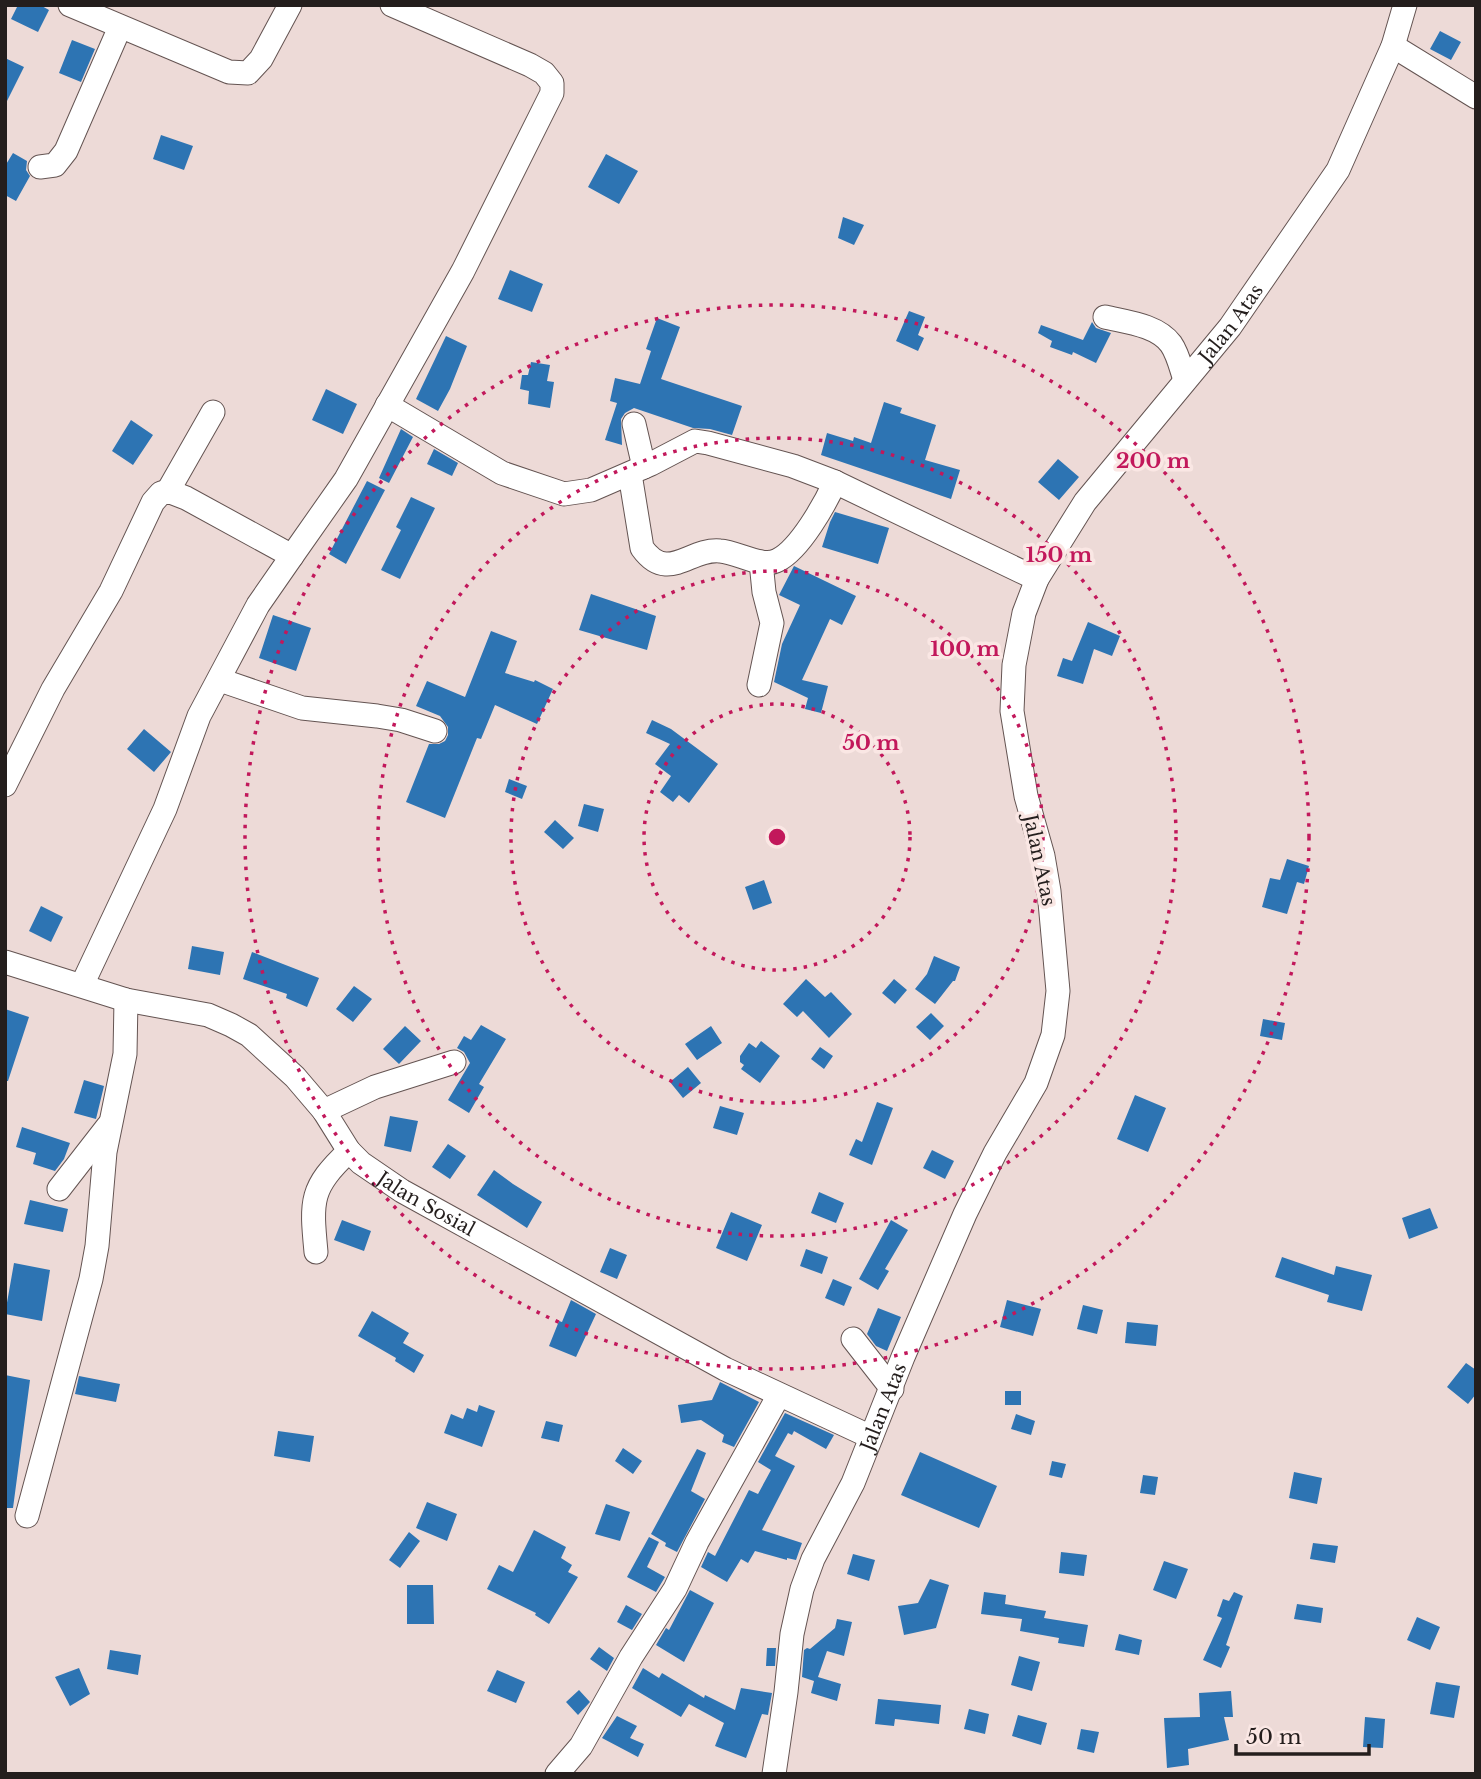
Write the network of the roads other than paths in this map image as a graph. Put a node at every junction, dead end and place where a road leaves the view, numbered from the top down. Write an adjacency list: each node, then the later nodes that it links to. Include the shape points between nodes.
1 (70, 5): 5 (street)
2 (290, 5): 5 (street, via 261,59 248,73 229,72)
3 (392, 5): 11 (street, via 530,65 552,83 552,93 463,271)
4 (1405, 5): 6 (street, Jalan Atas)
5 (120, 27): 8 (street, via 66,151 55,165)
6 (1393, 46): 7 (street); 10 (street, Jalan Atas, via 1338,170 1230,327)
7 (1476, 97)
8 (40, 167)
9 (1105, 317): 10 (street, via 1158,332 1170,342)
10 (1185, 380): 19 (street, Jalan Atas, via 1085,502)
11 (387, 405): 14 (street, via 476,460 564,494 591,490); 17 (street, via 346,479)
12 (213, 412): 16 (street)
13 (634, 424): 14 (street)
14 (637, 471): 15 (street, via 695,441); 18 (street, via 642,548 655,561 674,564 720,551)
15 (835, 482): 18 (street, via 797,543 778,561); 19 (street)
16 (168, 491): 17 (street); 23 (street, via 153,502 111,592 53,689)
17 (292, 556): 20 (street, via 258,605)
18 (761, 562): 21 (street, via 772,623)
19 (1037, 579): 34 (street, Jalan Atas, via 1024,613 1011,688 1026,796 1049,891 1058,991 1053,1035 1036,1083 984,1175 931,1289)
20 (220, 680): 22 (street, via 302,708 401,720); 25 (street, via 199,716 165,808)
21 (759, 685)
22 (435, 732)
23 (5, 785)
24 (5, 962): 25 (street, Jalan Sosial)
25 (82, 985): 26 (street, Jalan Sosial)
26 (126, 1000): 28 (street, Jalan Sosial, via 208,1015 249,1035); 29 (street, via 125,1054)
27 (454, 1062): 28 (street, via 375,1087)
28 (324, 1111): 30 (street, Jalan Sosial)
29 (110, 1124): 31 (street); 37 (street, via 91,1279)
30 (349, 1151): 32 (street, via 314,1194); 35 (street, Jalan Sosial, via 402,1191)
31 (59, 1189)
32 (316, 1252)
33 (853, 1339): 34 (street)
34 (892, 1389): 36 (street, Jalan Atas)
35 (779, 1395): 36 (street, Jalan Sosial); 38 (street, via 675,1589 581,1746)
36 (871, 1437): 39 (street, Jalan Atas, via 802,1589)
37 (27, 1516)
38 (557, 1774)
39 (774, 1774)

